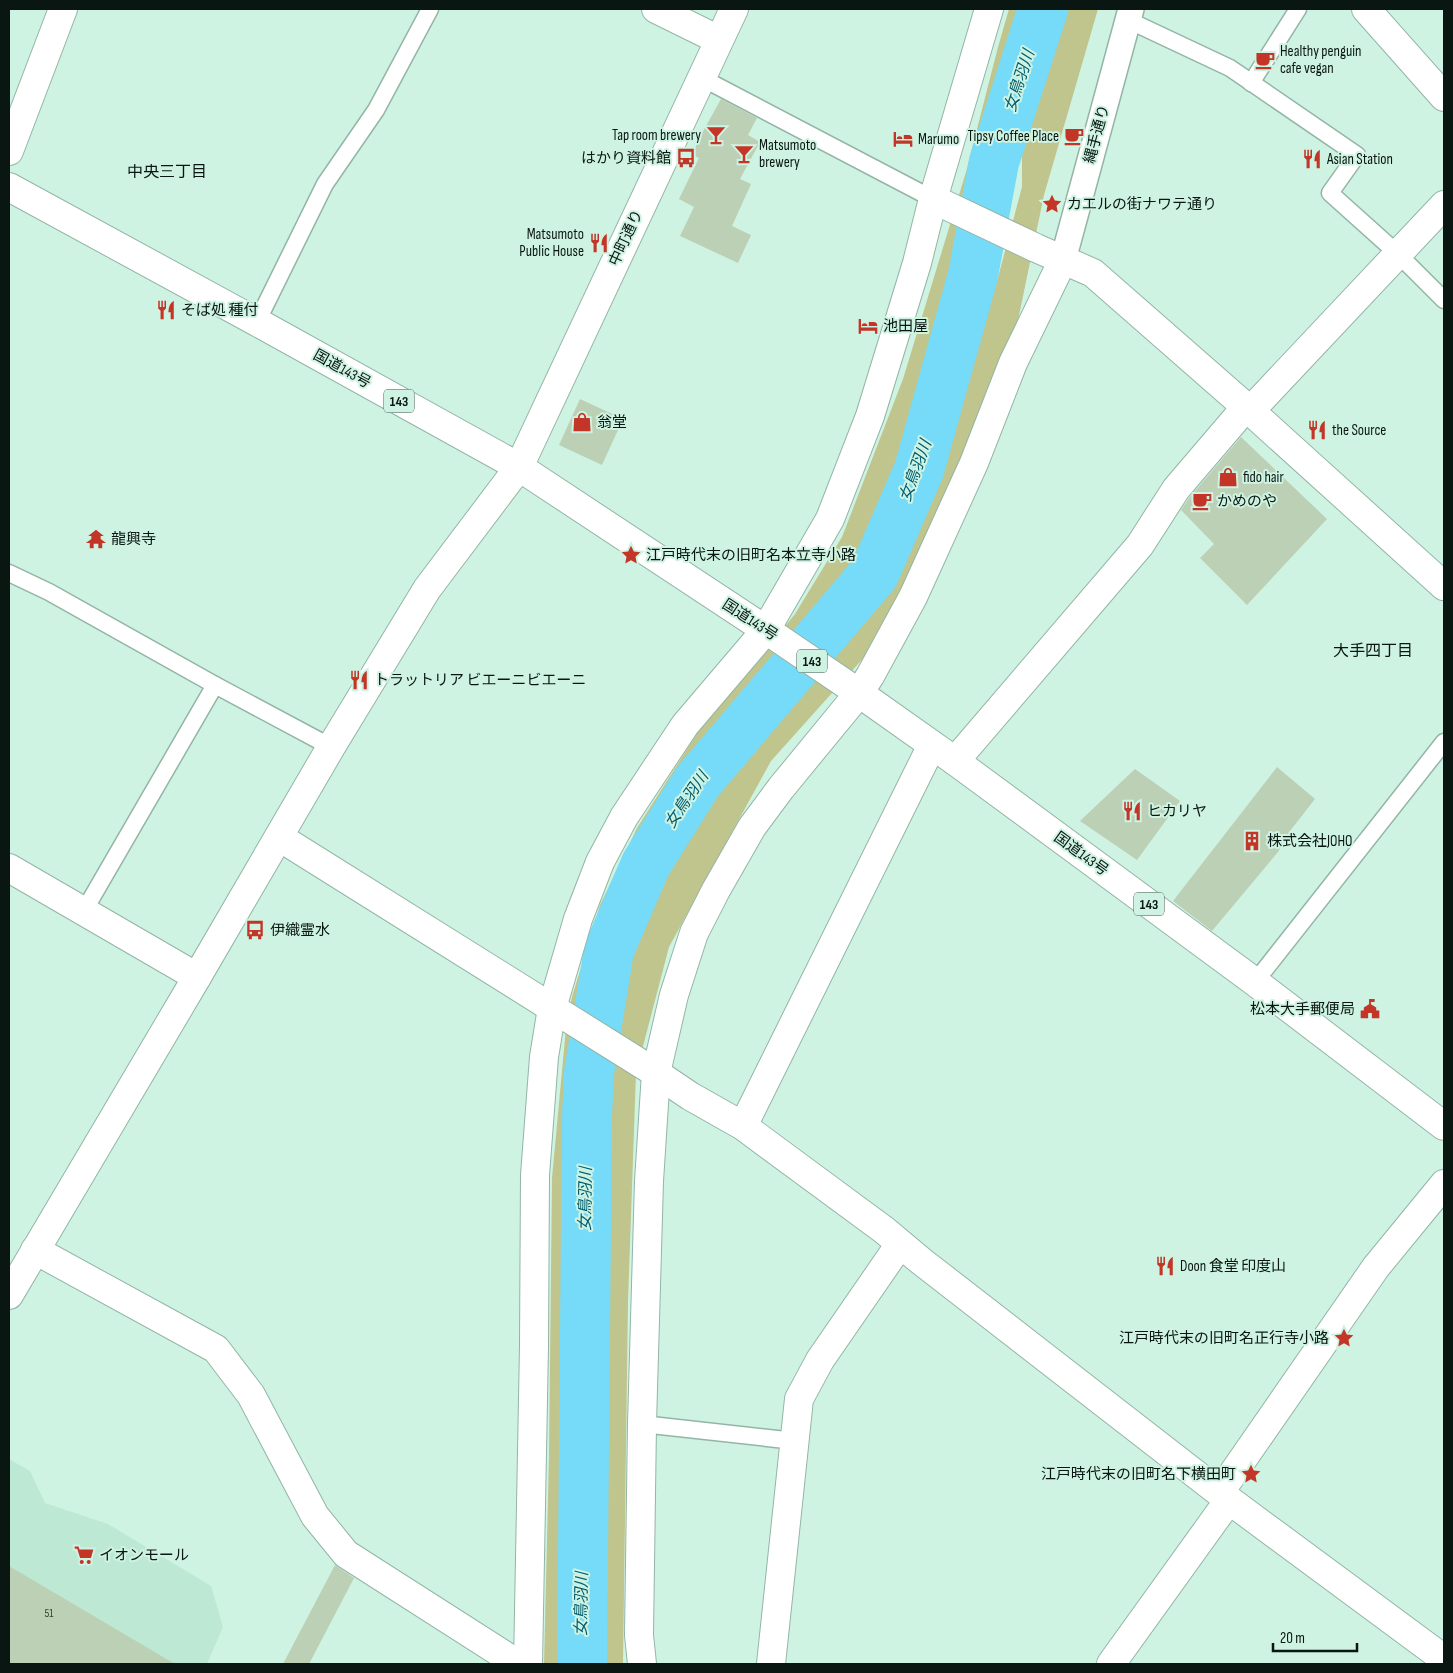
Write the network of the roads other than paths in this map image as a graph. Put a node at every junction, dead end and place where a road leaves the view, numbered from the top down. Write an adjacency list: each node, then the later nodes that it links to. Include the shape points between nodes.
1 (63, 9): 13 (main road)
2 (430, 9): 20 (lane, via 376,110 325,184)
3 (656, 9): 9 (main road)
4 (734, 9): 9 (main road, 中町通り)
5 (989, 9): 15 (main road)
6 (1298, 9): 11 (lane)
7 (1366, 9): 12 (main road)
8 (1130, 14): 11 (lane, via 1230,68); 18 (street, 縄手通り)
9 (719, 40): 10 (main road, 中町通り)
10 (702, 78): 15 (lane); 22 (main road, 中町通り)
11 (1251, 83): 17 (lane, via 1357,155 1330,193)
12 (1444, 97)
13 (9, 151)
14 (9, 187): 20 (main road, 国道143号 / 143)
15 (941, 203): 18 (main road); 25 (main road, via 917,263 867,424 830,519)
16 (1444, 205): 17 (main road)
17 (1398, 254): 19 (lane); 21 (main road)
18 (1063, 260): 21 (main road, via 1094,273); 27 (main road, via 1013,363 974,463 913,597 870,676)
19 (1444, 300)
20 (257, 322): 22 (main road, 国道143号 / 143)
21 (1248, 409): 24 (main road); 31 (main road, via 1176,489 1140,545)
22 (519, 467): 25 (main road, 国道143号 / 143); 30 (main road, 中町通り, via 427,589)
23 (9, 573): 26 (lane)
24 (1444, 586)
25 (770, 633): 27 (main road, 国道143号 / 143); 37 (main road, via 685,725 624,817 600,862 578,919)
26 (215, 685): 30 (lane); 34 (lane)
27 (854, 689): 29 (main road, 国道143号 / 143); 38 (main road, via 758,819 716,890 694,932)
28 (1444, 744): 36 (lane)
29 (932, 745): 31 (main road, 国道143号 / 143); 39 (main road)
30 (331, 747): 32 (main road, 中町通り)
31 (955, 761): 36 (main road, 国道143号 / 143)
32 (279, 836): 35 (main road, 中町通り); 37 (main road)
33 (9, 868): 34 (main road)
34 (84, 911): 35 (main road)
35 (197, 977): 43 (main road, 中町通り)
36 (1255, 982): 40 (main road, 国道143号 / 143)
37 (557, 1011): 38 (main road); 50 (main road, via 544,1057 535,1176)
38 (651, 1070): 39 (main road); 45 (main road)
39 (743, 1126): 42 (main road)
40 (1444, 1126)
41 (1444, 1184): 47 (main road, via 1376,1266)
42 (900, 1244): 46 (main road, via 820,1360 799,1399); 47 (main road)
43 (36, 1250): 44 (main road, 中町通り); 49 (main road, via 216,1349 251,1395 315,1516 346,1554)
44 (9, 1295)
45 (642, 1424): 46 (lane); 51 (main road, via 639,1636)
46 (795, 1441): 52 (main road)
47 (1225, 1496): 48 (main road); 53 (main road)
48 (1444, 1659)
49 (518, 1664)
50 (528, 1664)
51 (642, 1664)
52 (771, 1664)
53 (1111, 1664)

